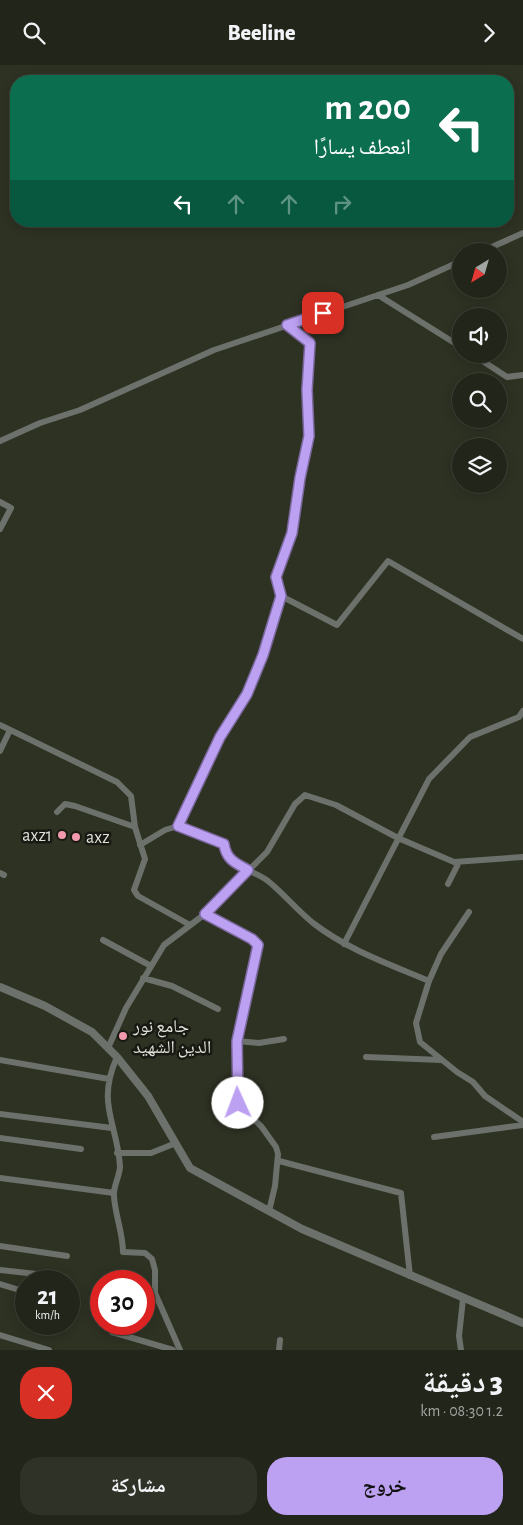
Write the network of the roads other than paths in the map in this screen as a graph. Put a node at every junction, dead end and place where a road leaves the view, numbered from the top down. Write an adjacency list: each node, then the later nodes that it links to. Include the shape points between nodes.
1 (523, 233): 2 (street)
2 (501, 243)
3 (452, 265): 4 (street)
4 (378, 295): 5 (street); 6 (street)
5 (287, 325): 9 (street, via 214,350 80,410); 12 (street, via 310,343 309,436 292,533 276,577)
6 (452, 341)
7 (486, 363): 8 (street, via 507,377)
8 (523, 375)
9 (0, 441)
10 (0, 502): 11 (street, via 11,508)
11 (0, 529)
12 (281, 596): 13 (street, via 337,625 388,561); 19 (street, via 247,694 220,737)
13 (523, 639)
14 (523, 711): 21 (street, via 519,717 470,737 429,779)
15 (0, 725): 16 (street)
16 (10, 730): 17 (street); 20 (street, via 117,782 131,796)
17 (0, 751)
18 (57, 812): 20 (street, via 65,805 75,806)
19 (178, 826): 22 (street); 25 (street, via 224,844 225,853 233,862)
20 (135, 827): 22 (street)
21 (398, 838): 24 (street); 25 (street, via 336,805 305,795 295,804 267,852); 31 (street)
22 (140, 845): 29 (street, via 145,859 134,890 138,896)
23 (523, 857): 24 (street)
24 (458, 862): 26 (street)
25 (248, 870): 28 (street); 31 (street, via 267,881 313,923)
26 (448, 884)
27 (469, 912): 34 (street, via 440,954)
28 (205, 914): 29 (street); 38 (street, via 258,942)
29 (190, 925): 32 (street, via 164,945)
30 (103, 940): 32 (street)
31 (344, 944): 34 (street)
32 (151, 966): 33 (street)
33 (143, 979): 36 (street, via 172,986); 39 (street)
34 (429, 981): 43 (street, via 416,1023 420,1042)
35 (0, 987): 39 (street, via 53,1010 92,1032)
36 (218, 1009)
37 (284, 1039): 38 (street, via 259,1043)
38 (237, 1041): 53 (street, via 238,1103 276,1147)
39 (108, 1048): 40 (street)
40 (117, 1057): 44 (street); 50 (street, via 148,1096)
41 (366, 1057): 43 (street)
42 (0, 1060): 44 (street)
43 (441, 1060): 46 (street)
44 (109, 1079): 47 (street, via 107,1107)
45 (0, 1114): 47 (street)
46 (523, 1123): 48 (street)
47 (112, 1128): 52 (street)
48 (434, 1137)
49 (0, 1138): 51 (street)
50 (176, 1143): 52 (street, via 151,1153); 56 (street, via 190,1168)
51 (81, 1149)
52 (117, 1153): 55 (street, via 120,1167)
53 (279, 1161): 56 (street); 61 (street, via 401,1193)
54 (0, 1178): 55 (street)
55 (114, 1193): 71 (street, via 123,1252 145,1253 152,1259 155,1293)
56 (269, 1211): 61 (street, via 302,1229)
57 (0, 1246): 58 (street)
58 (67, 1256)
59 (0, 1270): 60 (street)
60 (15, 1272)
61 (410, 1275): 64 (street)
62 (0, 1284): 63 (street)
63 (15, 1289)
64 (463, 1299): 65 (street); 73 (street, via 459,1336)
65 (523, 1323)
66 (0, 1335): 69 (street)
67 (122, 1335): 70 (street)
68 (280, 1340): 72 (street)
69 (49, 1350)
70 (173, 1350)
71 (180, 1350)
72 (279, 1350)
73 (461, 1350)

